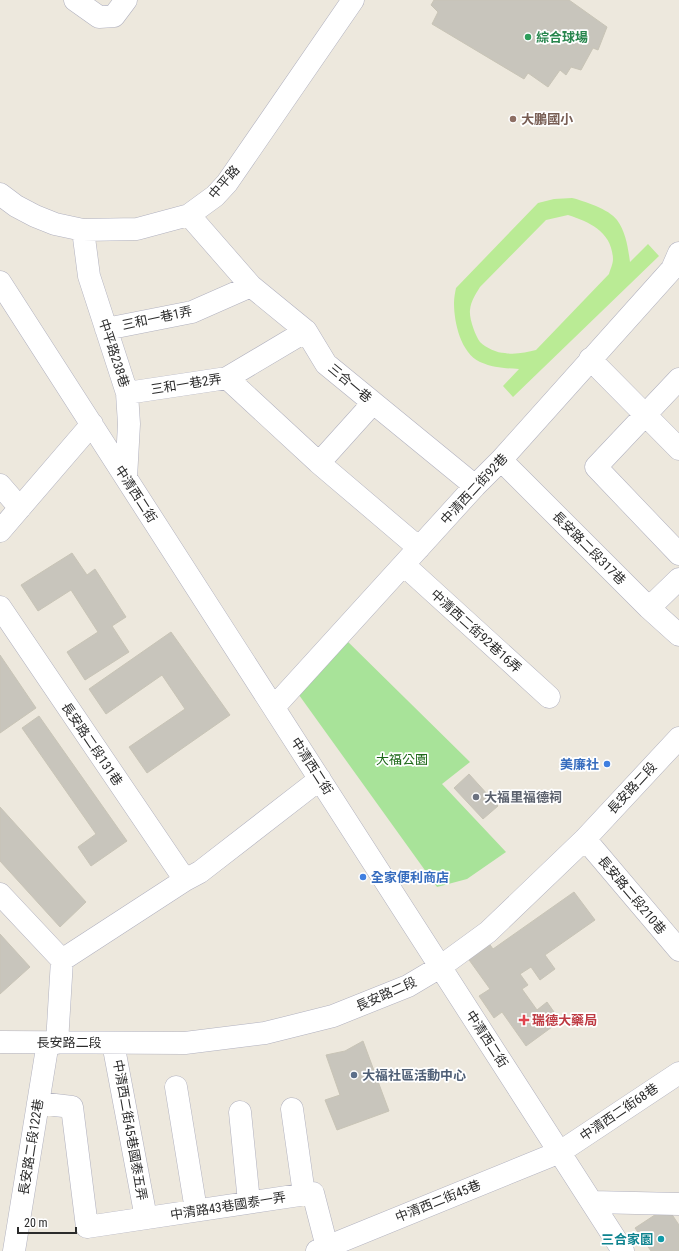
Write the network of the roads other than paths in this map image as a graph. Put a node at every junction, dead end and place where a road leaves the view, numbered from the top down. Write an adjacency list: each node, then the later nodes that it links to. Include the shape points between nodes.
1 (75, 0): 2 (street, via 99,17 114,16)
2 (126, 0)
3 (353, 0): 5 (street, 中平路, via 227,183 215,196)
4 (0, 194): 6 (street, 中平路, via 35,216 55,224)
5 (189, 215): 6 (street, 中平路, via 137,229); 9 (street, 三合一巷)
6 (83, 230): 10 (street, 中平路238巷, via 89,276)
7 (677, 266): 12 (street, 中清西二街92巷)
8 (0, 282): 18 (street, 中清西二街)
9 (251, 286): 10 (street, 三和一巷1弄, via 192,312); 11 (street, 三合一巷)
10 (106, 329): 15 (street, 中平路238巷)
11 (306, 331): 13 (street, 三和一巷2弄); 16 (street, 三合一巷, via 326,364)
12 (590, 359): 17 (street); 20 (street, 中清西二街92巷)
13 (227, 378): 15 (street, 三和一巷2弄); 21 (street)
14 (679, 379): 17 (street)
15 (127, 393): 22 (street, 中平路238巷, via 129,424)
16 (373, 403): 21 (street); 24 (street, 三合一巷)
17 (645, 415): 19 (street); 28 (street, via 596,467)
18 (92, 424): 22 (street, 中清西二街); 25 (street)
19 (679, 449)
20 (501, 460): 24 (street, 中清西二街92巷); 32 (street, 長安路二段317巷)
21 (319, 463): 27 (street)
22 (126, 478): 35 (street, 中清西二街)
23 (0, 485): 25 (street)
24 (475, 486): 27 (street, 中清西二街92巷)
25 (20, 508): 26 (street)
26 (0, 531)
27 (419, 548): 29 (street, 中清西二街92巷)
28 (679, 554)
29 (404, 565): 34 (street, 中清西二街92巷16弄); 35 (street, 中清西二街92巷)
30 (679, 579): 32 (street)
31 (0, 607): 39 (street, 長安路二段131巷)
32 (649, 608): 33 (street, 長安路二段317巷)
33 (679, 635)
34 (549, 697)
35 (274, 707): 37 (street, 中清西二街)
36 (679, 738): 38 (street, 長安路二段)
37 (320, 779): 39 (street, via 200,872); 43 (street, 中清西二街)
38 (585, 839): 41 (street, 長安路二段210巷); 43 (street, 長安路二段, via 488,932)
39 (185, 880): 42 (street)
40 (0, 894): 42 (street)
41 (679, 950)
42 (62, 960): 45 (street, 長安路二段122巷)
43 (440, 967): 46 (street, 長安路二段, via 408,986 333,1016 265,1033 185,1043); 52 (street, 中清西二街)
44 (0, 1042): 45 (street, 長安路二段)
45 (53, 1042): 46 (street, 長安路二段); 49 (street, 長安路二段122巷)
46 (113, 1043): 58 (street, 中清西二街45巷國泰五弄)
47 (679, 1072): 52 (street, 中清西二街68巷)
48 (176, 1087): 57 (street)
49 (38, 1103): 58 (street, 中清路43巷國泰一弄, via 72,1107 87,1227); 60 (street, 長安路二段122巷)
50 (292, 1109): 53 (street)
51 (240, 1112): 54 (street)
52 (560, 1152): 55 (street, 中清西二街); 59 (street, 中清西二街45巷)
53 (304, 1194): 54 (street, 中清路43巷國泰一弄); 59 (street, 中清路43巷國泰一弄, via 313,1193)
54 (249, 1202): 57 (street, 中清路43巷國泰一弄)
55 (592, 1202): 56 (street); 61 (street, 中清西二街)
56 (679, 1204)
57 (196, 1210): 58 (street, 中清路43巷國泰一弄)
58 (146, 1218)
59 (322, 1249)
60 (14, 1251)
61 (624, 1251)

